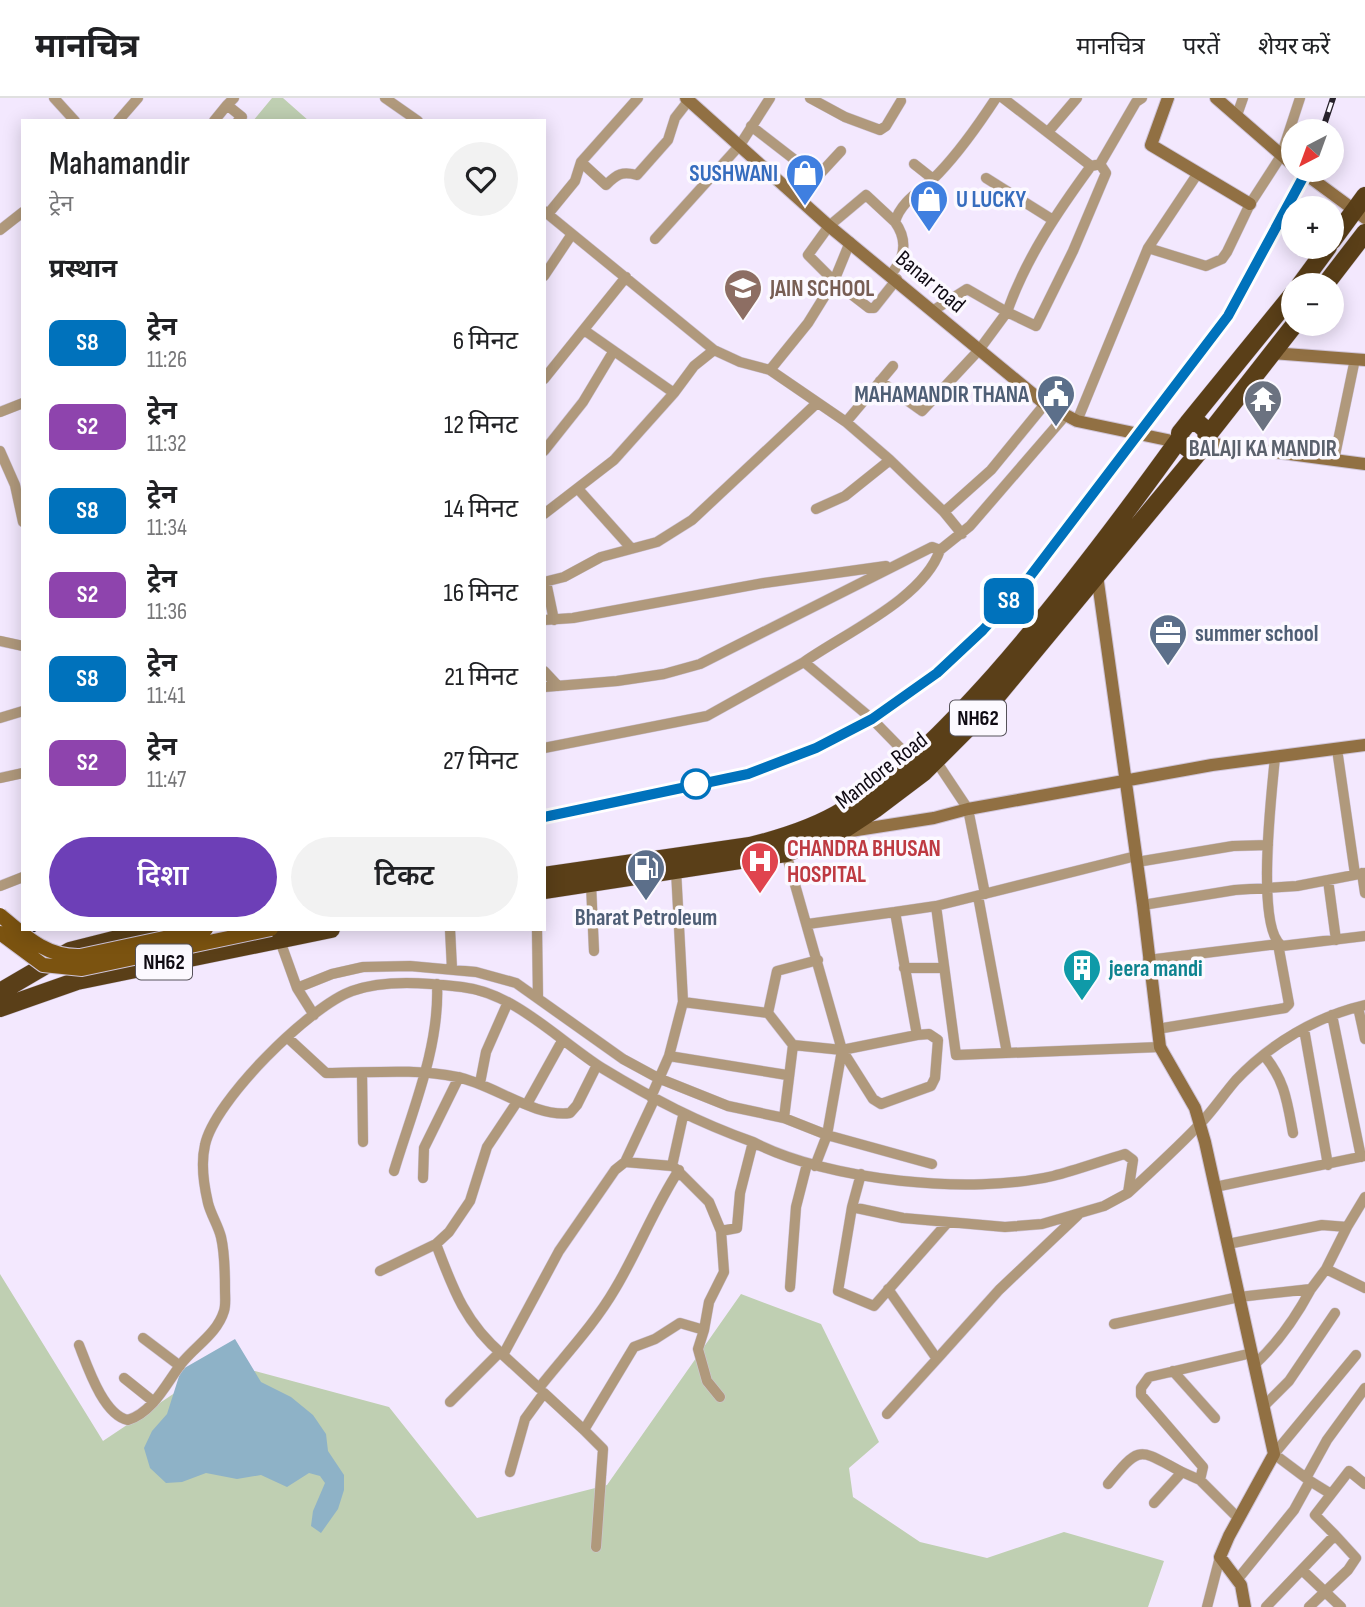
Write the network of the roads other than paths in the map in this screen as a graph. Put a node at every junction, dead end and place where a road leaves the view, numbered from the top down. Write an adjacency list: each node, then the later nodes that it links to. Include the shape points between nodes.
1 (53, 98): 19 (street)
2 (138, 98): 20 (street)
3 (385, 98): 23 (street)
4 (638, 98): 30 (street)
5 (770, 98): 25 (street)
6 (810, 98): 16 (street, via 880,130)
7 (996, 98): 35 (street)
8 (1003, 98): 26 (street)
9 (1077, 98): 26 (street)
10 (1142, 98): 32 (street)
11 (1168, 98): 33 (street, via 1151,145)
12 (1216, 98): 18 (street)
13 (1243, 98): 18 (street)
14 (1300, 98): 24 (street)
15 (687, 99): 27 (street, Banar road); 30 (street, via 668,140 637,174 617,174 606,185)
16 (901, 101)
17 (231, 102): 21 (street); 22 (street)
18 (1237, 116): 29 (street)
19 (73, 119)
20 (120, 119)
21 (216, 119)
22 (240, 119)
23 (415, 119)
24 (1293, 119)
25 (751, 127): 27 (street); 28 (street, via 817,177)
26 (1048, 132): 32 (street)
27 (740, 145): 43 (street, Banar road); 48 (street)
28 (841, 151)
29 (1281, 156): 37 (street)
30 (581, 162): 39 (street, via 575,181)
31 (914, 164): 35 (street)
32 (1095, 165): 41 (street); 58 (street, via 1106,173 1040,321 1032,326)
33 (1198, 173): 37 (street); 50 (street)
34 (986, 178): 41 (street)
35 (933, 179): 42 (street, via 908,200)
36 (1319, 182): 38 (street)
37 (1250, 204): 50 (street, via 1227,252 1214,264 1206,266)
38 (1361, 208): 44 (highway)
39 (546, 212): 47 (street)
40 (21, 214): 45 (street)
41 (1053, 220): 58 (street, via 1018,279)
42 (895, 222): 43 (street, via 866,195); 54 (street, via 905,240)
43 (829, 226): 49 (street, Banar road); 55 (street, via 808,255)
44 (1344, 227)
45 (0, 230)
46 (1365, 233): 52 (highway)
47 (572, 234): 51 (street); 53 (street)
48 (655, 240)
49 (850, 242): 54 (street, Banar road); 55 (street)
50 (1148, 248): 76 (street)
51 (546, 272)
52 (1334, 273)
53 (626, 277): 59 (street); 61 (street)
54 (894, 277): 55 (street, via 874,309); 57 (street, Banar road)
55 (834, 281): 67 (street)
56 (1281, 309): 78 (highway, Mandore Road / NH62)
57 (934, 310): 58 (street, via 967,289); 62 (street, Banar road)
58 (1007, 312): 62 (street)
59 (584, 330): 63 (street); 68 (street)
60 (1285, 336): 64 (highway, Mandore Road / NH62)
61 (715, 350): 67 (street); 70 (street, via 694,366)
62 (979, 350): 69 (street, via 922,411); 73 (street, Banar road)
63 (613, 352): 70 (street); 80 (street, via 583,402)
64 (1272, 353): 65 (street); 79 (highway, Mandore Road / NH62)
65 (1360, 359): 83 (street)
66 (893, 366): 69 (street)
67 (770, 370): 71 (street)
68 (546, 377)
69 (880, 381): 77 (street)
70 (674, 393): 85 (street, via 620,454)
71 (817, 403): 77 (street); 91 (street, via 692,520 657,542)
72 (21, 404): 74 (street)
73 (1045, 404): 75 (street, Banar road); 87 (street, via 991,470)
74 (0, 412)
75 (1065, 416): 76 (street, Banar road); 90 (street)
76 (1077, 421): 78 (street, Banar road)
77 (846, 422): 82 (street)
78 (1181, 434): 79 (highway, via 1203,426); 110 (highway, Mandore Road / NH62, via 1113,530 1048,613 947,727)
79 (1204, 443): 83 (street); 94 (highway, Mandore Road / NH62)
80 (546, 448)
81 (0, 451): 88 (street)
82 (890, 460): 86 (street, via 845,496); 87 (street)
83 (1334, 460): 84 (street)
84 (1365, 464)
85 (579, 489): 89 (street); 91 (street)
86 (816, 509)
87 (944, 512): 90 (street)
88 (21, 513)
89 (546, 513)
90 (962, 534): 92 (street)
91 (631, 548): 95 (street)
92 (940, 550): 93 (street, via 932,547); 100 (street, via 937,561 912,590)
93 (894, 565): 97 (street); 102 (street, via 700,664 617,681)
94 (1097, 575): 110 (highway, Mandore Road / NH62, via 982,714); 113 (street)
95 (546, 582)
96 (546, 592): 97 (street)
97 (549, 620)
98 (0, 641): 99 (street)
99 (21, 646)
100 (804, 662): 107 (street, via 707,716); 110 (street)
101 (546, 673): 102 (street)
102 (558, 686): 103 (street)
103 (546, 687)
104 (21, 712): 105 (street)
105 (0, 718)
106 (1365, 745): 108 (street)
107 (546, 748)
108 (1337, 749): 109 (street); 120 (street)
109 (1275, 757): 113 (street); 116 (street)
110 (924, 764): 114 (street); 115 (highway, Mandore Road / NH62); 121 (highway, Mandore Road / NH62, via 843,811 780,838)
111 (21, 773): 112 (street)
112 (0, 778)
113 (1126, 781): 114 (street); 118 (street)
114 (968, 809): 115 (street); 129 (street)
115 (837, 834): 117 (highway, Mandore Road / NH62)
116 (1268, 845): 118 (street); 127 (street)
117 (786, 853): 119 (highway, Mandore Road / NH62); 134 (street)
118 (1137, 859): 129 (street); 130 (street)
119 (676, 870): 125 (highway, Mandore Road / NH62); 156 (street)
120 (1361, 874): 123 (street); 128 (street)
121 (546, 876)
122 (21, 877): 124 (street)
123 (1328, 880): 127 (street); 143 (street)
124 (1, 882)
125 (591, 884): 126 (highway, Mandore Road / NH62); 145 (street)
126 (546, 890)
127 (1267, 890): 130 (street, via 1235,890); 144 (street, via 1272,937)
128 (1365, 893)
129 (981, 895): 131 (street); 171 (street)
130 (1143, 905): 147 (street)
131 (936, 906): 132 (street); 149 (street)
132 (895, 912): 134 (street); 148 (street)
133 (0, 915): 136 (main road, bridge, via 26,938 63,957)
134 (808, 924): 146 (street)
135 (149, 931): 153 (highway, NH62, via 70,951)
136 (197, 931)
137 (309, 931): 141 (highway, NH62)
138 (450, 931): 150 (street)
139 (537, 931): 154 (street)
140 (0, 933): 141 (main road, bridge, via 43,965 73,969)
141 (275, 934): 152 (street); 158 (highway, NH62, via 77,981)
142 (1365, 936): 143 (street)
143 (1336, 940): 144 (street)
144 (1278, 944): 147 (street); 162 (street, via 1288,1007)
145 (594, 951)
146 (818, 960): 159 (street, via 777,971); 170 (street)
147 (1148, 960): 162 (street)
148 (904, 968): 149 (street); 164 (street)
149 (944, 968): 171 (street, via 956,1055)
150 (452, 969): 152 (street, via 363,967); 154 (street, via 516,983)
151 (438, 984): 155 (street, via 474,988); 160 (street, via 355,990 333,999); 175 (street)
152 (297, 988): 160 (street)
153 (0, 992)
154 (538, 998): 179 (street, via 623,1059)
155 (508, 1002): 167 (street); 180 (street, via 486,1052)
156 (683, 1002): 159 (street); 173 (street)
157 (1361, 1006): 161 (street); 166 (street)
158 (0, 1008)
159 (768, 1013): 168 (street)
160 (314, 1015): 165 (street)
161 (1332, 1015): 163 (street); 190 (street)
162 (1157, 1029): 169 (street)
163 (1304, 1029): 172 (street); 194 (street)
164 (917, 1035): 170 (street); 170 (street, via 929,1034 938,1040 931,1086 881,1104 873,1099)
165 (288, 1038): 176 (street, via 326,1073); 225 (street, via 223,1107 205,1144 208,1202 223,1248 225,1310)
166 (1365, 1039)
167 (562, 1041): 174 (street); 182 (street)
168 (793, 1045): 170 (street); 177 (street)
169 (1160, 1047): 171 (street); 185 (street, via 1182,1081)
170 (842, 1050): 187 (street)
171 (1007, 1053)
172 (1264, 1055): 185 (street); 186 (street, via 1285,1089)
173 (669, 1056): 177 (street); 179 (street)
174 (597, 1065): 181 (street); 182 (street, via 570,1113 560,1115)
175 (425, 1072): 176 (street); 178 (street); 196 (street)
176 (362, 1073): 188 (street)
177 (787, 1074): 184 (street)
178 (459, 1077): 180 (street); 198 (street, via 424,1148)
179 (658, 1078): 181 (street); 184 (street, via 728,1106)
180 (480, 1083): 182 (street)
181 (652, 1098): 183 (street); 191 (street)
182 (522, 1103): 207 (street, via 487,1146 463,1214)
183 (683, 1116): 189 (street); 195 (street)
184 (784, 1118): 187 (street)
185 (1200, 1125): 199 (street); 200 (street)
186 (1293, 1133)
187 (827, 1135): 192 (street); 193 (street)
188 (363, 1142)
189 (753, 1142): 193 (street); 206 (street, via 737,1228)
190 (1363, 1157): 194 (street)
191 (625, 1161): 195 (street); 221 (street, via 559,1251)
192 (932, 1164)
193 (811, 1165): 197 (street); 211 (street, via 796,1207)
194 (1328, 1165): 199 (street)
195 (675, 1168): 206 (street, via 709,1202); 229 (street, via 605,1305)
196 (394, 1171)
197 (861, 1174): 200 (street, via 919,1183 984,1185 1051,1176 1125,1154 1133,1160); 202 (street)
198 (423, 1178)
199 (1215, 1187): 208 (street)
200 (1128, 1193): 203 (street)
201 (1365, 1197): 205 (street)
202 (852, 1207): 204 (street); 213 (street, via 838,1291 871,1307)
203 (1080, 1214): 204 (street, via 1005,1227); 224 (street, via 999,1290)
204 (948, 1222): 213 (street)
205 (1347, 1227): 208 (street, via 1322,1225); 209 (street)
206 (721, 1231): 218 (street, via 724,1272 709,1303)
207 (436, 1244): 210 (street); 221 (street, via 459,1303 472,1324)
208 (1228, 1244): 215 (street)
209 (1326, 1269): 212 (street); 214 (street)
210 (380, 1271)
211 (790, 1287)
212 (1365, 1288)
213 (888, 1289): 224 (street)
214 (1311, 1289): 215 (street); 223 (street, via 1272,1348)
215 (1239, 1297): 217 (street); 223 (street)
216 (1335, 1313): 233 (street, via 1289,1381)
217 (1114, 1324)
218 (704, 1330): 230 (street, via 699,1357 707,1381); 236 (street, via 680,1323 634,1347)
219 (143, 1338): 225 (street)
220 (79, 1345): 231 (street, via 99,1392 122,1419 138,1416)
221 (502, 1354): 229 (street); 232 (street)
222 (1356, 1355): 237 (street)
223 (1254, 1358): 226 (street); 233 (street)
224 (937, 1359): 234 (street)
225 (180, 1366): 231 (street)
226 (1173, 1371): 235 (street); 240 (street, via 1149,1377 1141,1395 1203,1467)
227 (124, 1378): 231 (street)
228 (1365, 1388): 241 (street, via 1327,1440)
229 (541, 1390): 236 (street); 238 (street, via 525,1419)
230 (720, 1397)
231 (154, 1402)
232 (450, 1402)
233 (1264, 1407): 237 (street)
234 (887, 1414)
235 (1215, 1418)
236 (584, 1430): 248 (street, via 603,1449)
237 (1274, 1454): 241 (street); 246 (street)
238 (510, 1472)
239 (1182, 1472): 240 (street); 242 (street, via 1144,1453 1129,1458); 245 (street)
240 (1200, 1480): 246 (street)
241 (1308, 1480): 244 (street); 251 (street, via 1294,1510)
242 (1108, 1484)
243 (1365, 1484): 244 (street, via 1349,1471)
244 (1331, 1494): 247 (street, via 1315,1515)
245 (1154, 1503)
246 (1238, 1518): 249 (street)
247 (1335, 1535): 250 (street); 252 (street, via 1356,1558)
248 (596, 1547)
249 (1220, 1557): 251 (street); 253 (street)
250 (1302, 1570): 252 (street); 255 (street)
251 (1237, 1580): 254 (street)
252 (1324, 1592): 256 (street); 257 (street)
253 (1207, 1607)
254 (1245, 1607)
255 (1266, 1607)
256 (1309, 1607)
257 (1341, 1607)

